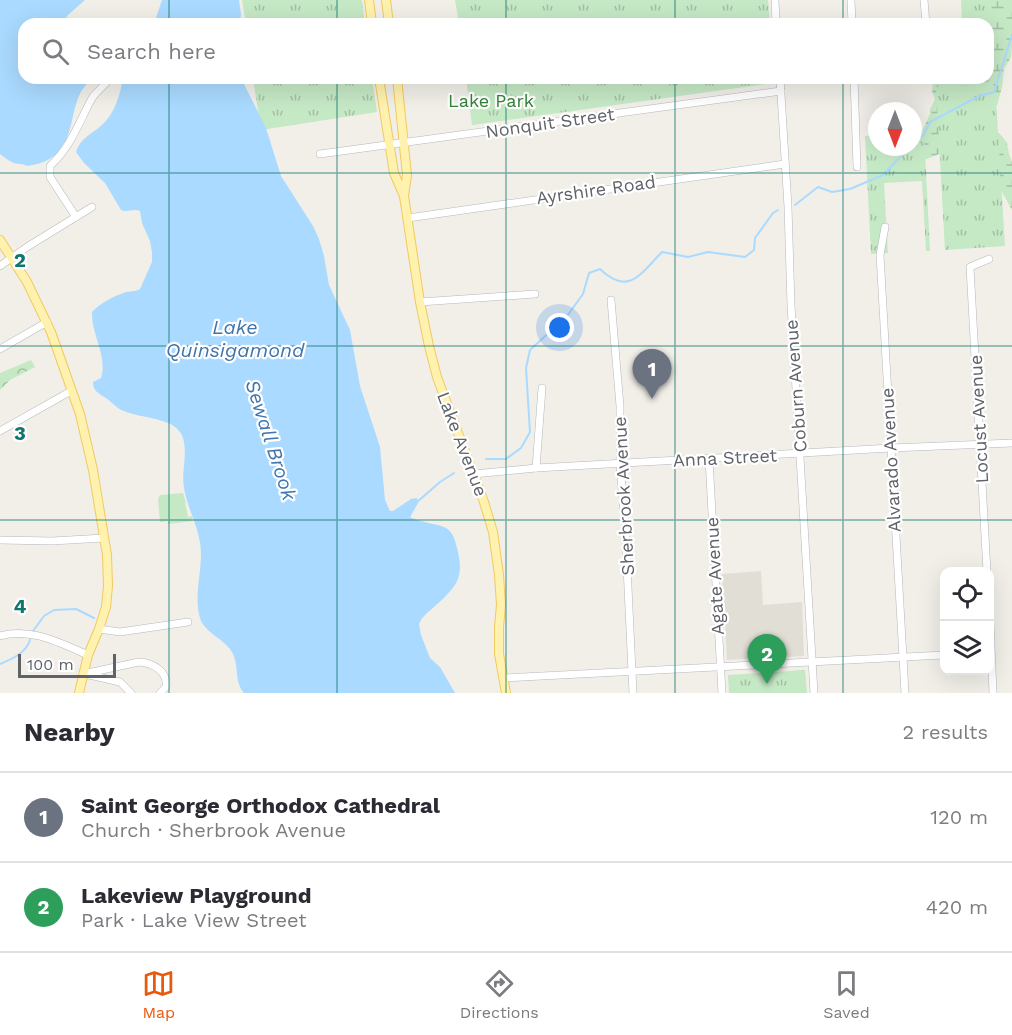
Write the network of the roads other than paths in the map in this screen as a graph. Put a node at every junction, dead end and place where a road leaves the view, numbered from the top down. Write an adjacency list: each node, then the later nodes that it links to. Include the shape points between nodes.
1 (369, 0): 6 (main road)
2 (386, 0): 7 (main road)
3 (775, 0): 8 (street)
4 (851, 0): 9 (street)
5 (924, 0): 10 (street)
6 (371, 18)
7 (388, 18)
8 (776, 18)
9 (852, 18)
10 (926, 18)
11 (105, 84): 24 (street, via 50,166 50,177)
12 (380, 84): 18 (main road, Lake Avenue)
13 (398, 84): 17 (main road, Lake Avenue)
14 (780, 84): 16 (street, Coburn Avenue)
15 (854, 84): 21 (street)
16 (781, 91): 17 (street, Nonquit Street); 20 (street, Coburn Avenue)
17 (403, 143): 18 (street, Nonquit Street); 22 (main road, Lake Avenue, via 407,175)
18 (389, 144): 19 (street, Nonquit Street); 22 (main road, Lake Avenue, via 394,173)
19 (320, 154)
20 (785, 164): 25 (street, Ayrshire Road); 42 (street, Coburn Avenue)
21 (857, 167)
22 (404, 196): 25 (main road, Lake Avenue)
23 (92, 207): 24 (street)
24 (76, 217): 28 (street)
25 (408, 218): 33 (main road, Lake Avenue)
26 (885, 227): 41 (street, Alvarado Avenue, via 880,255)
27 (0, 240): 28 (main road)
28 (12, 259): 30 (street); 34 (main road)
29 (989, 260): 40 (street, Locust Avenue, via 970,267)
30 (0, 266)
31 (535, 294): 33 (street)
32 (611, 300): 44 (street, Sherbrook Avenue, via 620,406)
33 (420, 302): 46 (main road, Lake Avenue, via 437,377)
34 (47, 322): 35 (street); 37 (main road)
35 (0, 349)
36 (542, 388): 45 (street)
37 (71, 390): 38 (street); 47 (main road, via 87,437)
38 (0, 431)
39 (1012, 443): 40 (street, Anna Street)
40 (980, 445): 41 (street, Anna Street); 49 (street, Locust Avenue)
41 (891, 448): 42 (street, Anna Street); 55 (street, Alvarado Avenue)
42 (801, 454): 43 (street, Anna Street); 56 (street, Coburn Avenue)
43 (709, 459): 44 (street, Anna Street); 57 (street, Agate Avenue)
44 (620, 464): 45 (street, Anna Street); 58 (street, Sherbrook Avenue)
45 (536, 468): 46 (street, Anna Street)
46 (474, 474): 61 (main road, Lake Avenue, via 497,554)
47 (104, 538): 48 (street); 51 (main road, via 108,592)
48 (0, 540)
49 (987, 567)
50 (188, 622): 51 (street, via 120,632)
51 (99, 629): 53 (main road)
52 (0, 636): 53 (street, via 34,634)
53 (88, 655): 59 (main road)
54 (940, 655): 55 (street)
55 (903, 657): 56 (street); 69 (street, Alvarado Avenue)
56 (812, 661): 57 (street); 68 (street, Coburn Avenue)
57 (720, 666): 58 (street); 67 (street, Agate Avenue)
58 (632, 671): 61 (street); 66 (street, Sherbrook Avenue)
59 (83, 674): 62 (main road); 63 (street, via 120,682); 64 (street, via 143,662 164,674 166,687)
60 (992, 675): 70 (street)
61 (503, 678): 65 (main road, Lake Avenue)
62 (79, 693)
63 (131, 693)
64 (160, 693)
65 (506, 693)
66 (633, 693)
67 (722, 693)
68 (814, 693)
69 (905, 693)
70 (993, 693)

